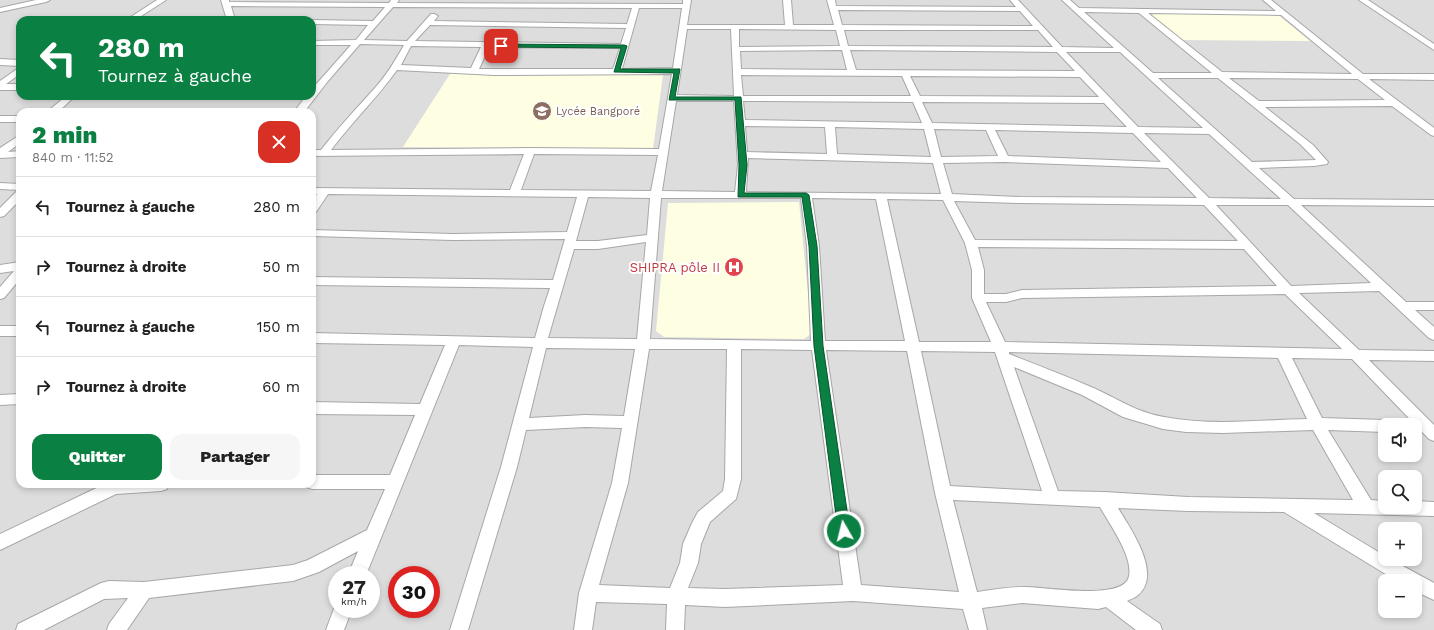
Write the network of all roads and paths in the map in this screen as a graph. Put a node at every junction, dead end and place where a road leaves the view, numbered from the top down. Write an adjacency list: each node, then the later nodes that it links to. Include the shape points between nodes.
1 (46, 0): 19 (street)
2 (162, 0): 23 (street)
3 (469, 0): 16 (street)
4 (787, 0): 33 (street)
5 (1014, 0): 18 (street)
6 (1066, 0): 20 (street)
7 (1267, 0): 22 (street)
8 (1363, 0): 42 (street)
9 (225, 2): 10 (street); 24 (street)
10 (354, 2): 11 (street); 27 (street)
11 (393, 2): 15 (street); 28 (street)
12 (541, 3): 16 (street); 17 (street)
13 (687, 3): 17 (street); 32 (street)
14 (833, 4): 25 (street); 34 (street)
15 (443, 5): 16 (street); 29 (street)
16 (460, 5)
17 (636, 6): 30 (street)
18 (1022, 9): 25 (street); 35 (street)
19 (0, 10)
20 (1078, 10): 21 (street); 45 (street)
21 (1141, 11): 22 (street); 57 (street)
22 (1282, 12): 59 (street)
23 (136, 16)
24 (230, 16)
25 (988, 18): 34 (street); 35 (street)
26 (316, 22): 27 (street)
27 (336, 23): 28 (street)
28 (374, 23): 36 (street)
29 (429, 23): 30 (street); 38 (street)
30 (630, 26): 40 (street)
31 (736, 26): 32 (street); 33 (street); 43 (street)
32 (684, 27): 51 (street)
33 (789, 27): 34 (street)
34 (839, 27): 41 (street)
35 (1040, 28): 44 (street)
36 (358, 42): 37 (street); 38 (street); 65 (street)
37 (316, 43)
38 (409, 43): 39 (street); 48 (street)
39 (486, 45): 40 (street); 49 (street)
40 (624, 46): 50 (street)
41 (845, 48): 43 (street); 44 (street); 53 (street)
42 (1434, 48)
43 (735, 49): 52 (street)
44 (1061, 50): 45 (street); 56 (street)
45 (1122, 50): 58 (street)
46 (0, 62): 47 (street)
47 (16, 63)
48 (395, 67): 49 (street); 89 (street)
49 (474, 71): 50 (street)
50 (617, 71): 51 (street)
51 (677, 71): 66 (street)
52 (737, 72): 53 (street); 67 (street)
53 (852, 72): 55 (street)
54 (16, 73): 62 (street)
55 (905, 73): 56 (street); 70 (street)
56 (1083, 74): 71 (street)
57 (1218, 75): 58 (street); 59 (street); 72 (street)
58 (1151, 76): 83 (street)
59 (1360, 77): 60 (street); 73 (street)
60 (1419, 77): 61 (street); 64 (street)
61 (1434, 77)
62 (0, 86): 63 (street)
63 (16, 87)
64 (1434, 87)
65 (316, 91)
66 (672, 98): 67 (street); 87 (street)
67 (738, 98): 70 (street); 78 (street)
68 (66, 100): 74 (street)
69 (309, 100): 75 (street)
70 (916, 100): 71 (street); 80 (street)
71 (1106, 100): 82 (street)
72 (1257, 104): 73 (street); 97 (street, via 1323,162)
73 (1394, 104): 84 (street)
74 (57, 108)
75 (302, 108)
76 (0, 119): 77 (street)
77 (16, 119)
78 (740, 123): 79 (street); 92 (street)
79 (830, 124): 80 (street); 93 (street)
80 (928, 126): 81 (street); 95 (street)
81 (990, 129): 82 (street); 94 (street)
82 (1136, 130): 83 (street); 96 (street)
83 (1212, 132): 97 (street)
84 (1434, 133)
85 (16, 141): 90 (street)
86 (530, 151): 87 (street); 89 (street); 102 (street)
87 (664, 152): 104 (street)
88 (316, 153): 89 (street)
89 (324, 153)
90 (0, 154): 91 (street)
91 (16, 154)
92 (742, 155): 93 (street); 105 (street)
93 (832, 157): 95 (street)
94 (1004, 159): 95 (street); 96 (street)
95 (937, 160): 108 (street)
96 (1169, 165): 110 (street)
97 (1250, 165): 111 (street)
98 (0, 186): 99 (street)
99 (16, 187)
100 (316, 191): 101 (street)
101 (325, 191): 102 (street); 113 (street)
102 (514, 193): 103 (street)
103 (583, 194): 104 (street); 117 (street)
104 (656, 194): 105 (street); 116 (street)
105 (740, 195): 106 (street)
106 (806, 195): 107 (street); 139 (street, via 813,246)
107 (881, 197): 108 (street); 140 (street)
108 (947, 197): 110 (street); 118 (street)
109 (16, 198): 114 (street)
110 (1204, 200): 111 (street); 119 (street)
111 (1292, 203): 112 (street); 125 (street)
112 (1434, 203)
113 (316, 204)
114 (0, 214)
115 (316, 234): 117 (street)
116 (651, 238): 117 (street, via 598,245); 137 (street)
117 (570, 240): 124 (street)
118 (971, 243): 119 (street); 128 (street, via 978,270)
119 (1248, 245): 126 (street)
120 (0, 269): 121 (street)
121 (16, 272)
122 (16, 276): 127 (street)
123 (316, 281): 124 (street)
124 (558, 284): 136 (street)
125 (1382, 286): 126 (street); 129 (street)
126 (1288, 290): 128 (street, via 1022,294 1006,298); 143 (street)
127 (0, 295)
128 (978, 298): 141 (street)
129 (1404, 306): 130 (street); 133 (street)
130 (1434, 306)
131 (0, 331): 132 (street)
132 (16, 331)
133 (1434, 335)
134 (316, 338): 135 (street)
135 (454, 340): 136 (street); 148 (street)
136 (541, 343): 137 (street); 150 (street)
137 (643, 344): 138 (street); 149 (street)
138 (734, 344): 139 (street); 172 (street, via 733,479 730,494 704,517 698,528 689,563)
139 (818, 346): 140 (street); 171 (street)
140 (913, 347): 141 (street); 157 (street)
141 (1002, 352): 142 (street, via 1060,349); 151 (street, via 1128,413 1163,422 1186,426 1223,427); 158 (street)
142 (1283, 353): 143 (street); 151 (street)
143 (1355, 354): 144 (street); 153 (street)
144 (1434, 356)
145 (16, 399): 146 (street)
146 (0, 400)
147 (316, 408): 148 (street)
148 (425, 410): 155 (street)
149 (631, 422): 150 (street); 170 (street, via 620,483)
150 (520, 424): 179 (street)
151 (1317, 424): 152 (street); 161 (street)
152 (1378, 426)
153 (1426, 430)
154 (316, 482): 155 (street)
155 (396, 482): 163 (street)
156 (111, 488): 164 (street)
157 (943, 493): 158 (street); 174 (street)
158 (1052, 497): 159 (street)
159 (1104, 500): 160 (street); 173 (street, via 1131,546 1138,567 1138,579 1132,589 1117,597)
160 (1287, 505): 161 (street); 166 (street)
161 (1366, 507): 162 (street)
162 (1434, 509)
163 (373, 535): 165 (street); 168 (street, via 313,566 293,573)
164 (0, 542)
165 (361, 566)
166 (1401, 574)
167 (1422, 585): 169 (street)
168 (144, 590): 176 (street, via 101,591); 177 (street)
169 (1434, 592)
170 (588, 593): 172 (street); 180 (street)
171 (853, 593): 172 (street, via 725,598); 174 (street)
172 (676, 596): 181 (street)
173 (1108, 598): 174 (street, via 1098,600 1022,595); 183 (street)
174 (970, 601): 182 (street)
175 (340, 618): 178 (street)
176 (25, 630)
177 (116, 630)
178 (335, 630)
179 (459, 630)
180 (583, 630)
181 (675, 630)
182 (978, 630)
183 (1153, 630)

